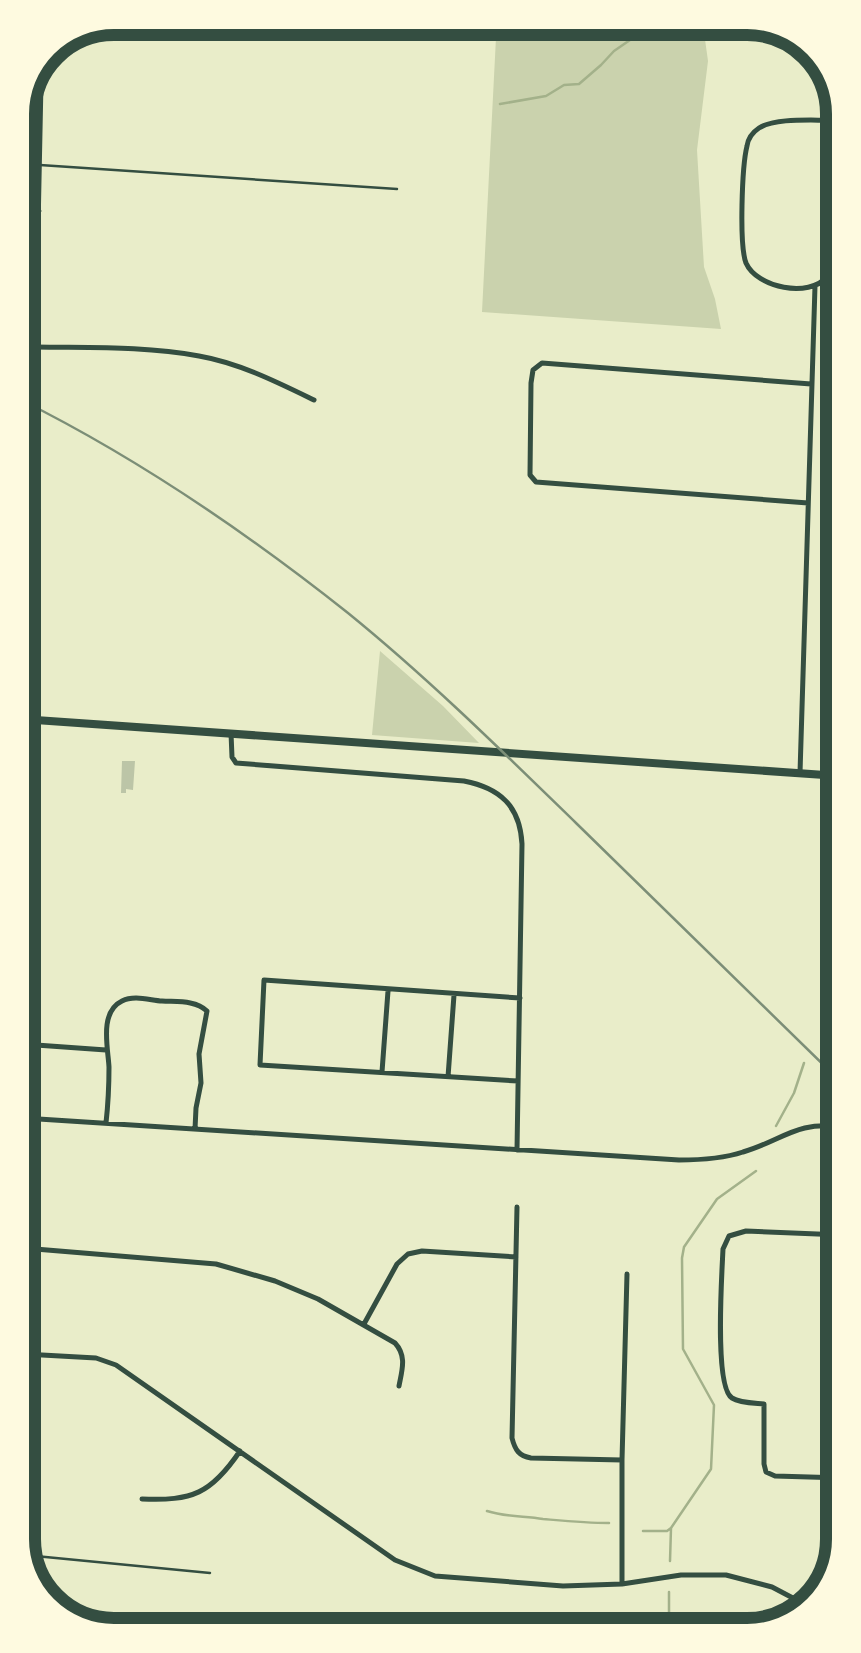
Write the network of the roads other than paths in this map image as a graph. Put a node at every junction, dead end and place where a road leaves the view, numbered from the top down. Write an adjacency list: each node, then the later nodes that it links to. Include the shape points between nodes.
1 (726, 35): 2 (street)
2 (718, 38)
3 (40, 87): 5 (main road)
4 (826, 120): 10 (street, via 762,126 747,144 747,264 779,286)
5 (39, 165): 6 (lane); 8 (main road)
6 (397, 189)
7 (35, 211): 8 (street)
8 (38, 211): 11 (main road)
9 (826, 279): 10 (street)
10 (815, 286): 12 (street)
11 (36, 346): 13 (main road); 14 (street, via 202,356)
12 (811, 384): 15 (street); 15 (street, via 542,363 531,383 530,468 544,484)
13 (35, 397)
14 (314, 400)
15 (808, 503): 18 (street)
16 (35, 720): 17 (main road)
17 (232, 733): 18 (main road); 22 (street, via 236,763 464,781 501,795 521,832)
18 (800, 774): 19 (main road)
19 (826, 775)
20 (388, 991): 21 (street); 25 (street); 25 (street, via 264,980 260,1065)
21 (454, 995): 22 (street); 26 (street)
22 (520, 998): 27 (street)
23 (35, 1045): 24 (street)
24 (106, 1050): 29 (street); 31 (street, via 110,1014 132,998 196,1004 207,1011)
25 (382, 1072): 26 (street)
26 (448, 1077): 27 (street)
27 (518, 1081): 32 (street)
28 (35, 1119): 29 (street)
29 (106, 1123): 31 (street)
30 (826, 1125): 32 (street, via 706,1160)
31 (195, 1129): 32 (street)
32 (517, 1150)
33 (517, 1207): 36 (street)
34 (826, 1234): 43 (street, via 729,1236 723,1248 721,1353 726,1392 764,1404 766,1472)
35 (35, 1249): 38 (street, via 216,1264 275,1281)
36 (516, 1257): 38 (street, via 408,1254); 42 (street, via 514,1447 531,1458)
37 (627, 1274): 42 (street)
38 (364, 1324): 40 (street, via 401,1350)
39 (35, 1355): 41 (street, via 116,1365)
40 (398, 1386)
41 (240, 1451): 44 (street, via 214,1484 194,1496); 47 (street, via 395,1560 436,1576)
42 (622, 1460): 47 (street)
43 (826, 1478)
44 (142, 1499)
45 (38, 1556): 46 (lane)
46 (210, 1572)
47 (622, 1584): 48 (street, via 726,1575)
48 (797, 1600)

